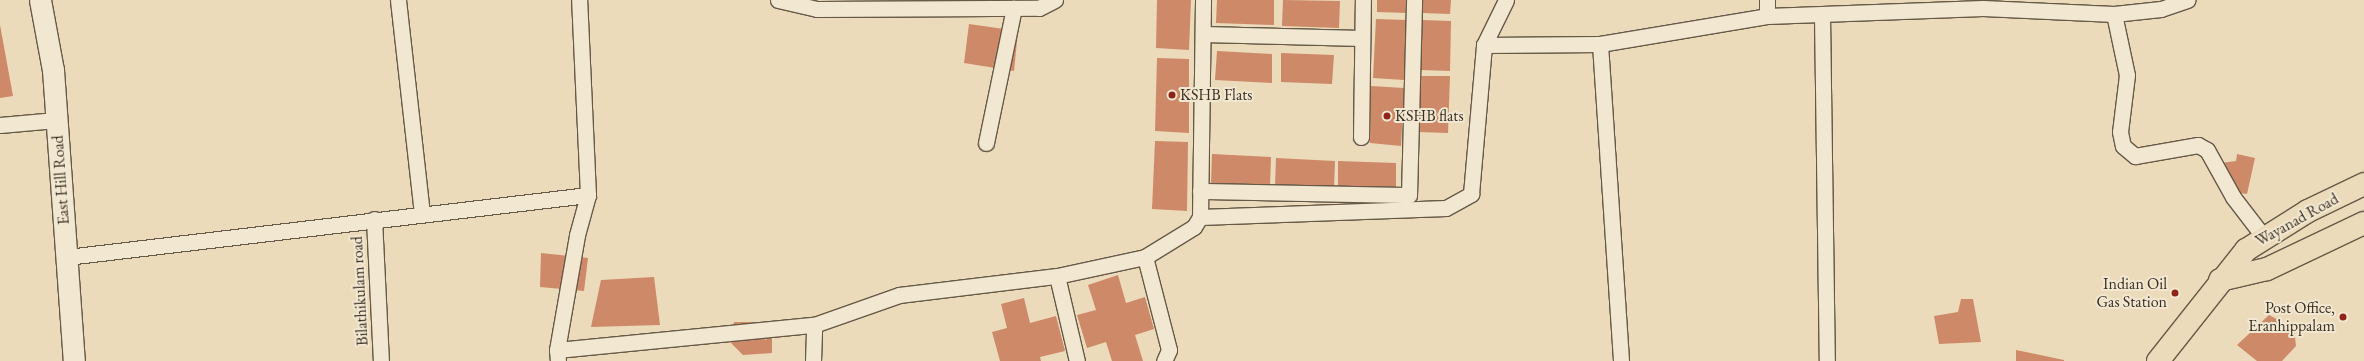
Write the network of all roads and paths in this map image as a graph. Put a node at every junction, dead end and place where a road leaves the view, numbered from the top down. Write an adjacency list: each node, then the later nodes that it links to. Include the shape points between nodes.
1 (40, 0): 21 (street, East Hill Road, via 52,70)
2 (398, 0): 28 (street)
3 (579, 0): 27 (street)
4 (778, 0): 12 (street, via 817,9)
5 (1055, 0): 13 (street, via 1039,8)
6 (1203, 0): 17 (street)
7 (1363, 0): 18 (street)
8 (1414, 0): 26 (street, via 1409,195)
9 (1506, 0): 20 (street)
10 (1767, 0): 16 (street)
11 (2187, 0): 14 (street, via 2161,9)
12 (908, 4): 13 (street)
13 (1014, 8): 24 (street)
14 (2114, 14): 15 (street, via 1983,8); 32 (street, via 2127,75 2120,132 2123,146 2135,156 2198,145 2207,150 2233,198)
15 (1822, 15): 16 (street); 45 (street)
16 (1767, 16): 19 (street)
17 (1203, 34): 18 (street); 26 (street)
18 (1362, 38): 23 (street)
19 (1600, 44): 20 (street); 44 (street)
20 (1484, 45): 29 (street, via 1471,194 1446,208)
21 (56, 120): 22 (street); 33 (street, East Hill Road)
22 (0, 125)
23 (1361, 137)
24 (986, 143)
25 (2364, 184): 32 (main road, Wayanad Road)
26 (1200, 191): 29 (street)
27 (588, 195): 28 (street); 38 (street, via 577,235)
28 (422, 214): 30 (street)
29 (1200, 217): 34 (street, via 1194,227)
30 (374, 220): 33 (street); 40 (street, Bilathikulam road)
31 (2364, 223): 36 (main road, Wayanad Road, via 2267,269)
32 (2263, 236): 36 (main road, Wayanad Road, via 2246,250)
33 (67, 257): 39 (street, East Hill Road)
34 (1145, 257): 35 (street); 43 (street, via 1169,350)
35 (1057, 276): 37 (street, via 898,295); 42 (street)
36 (2220, 280): 46 (main road, Wayanad Road)
37 (814, 325): 38 (street); 41 (street)
38 (557, 356)
39 (74, 361)
40 (381, 361)
41 (813, 361)
42 (1077, 361)
43 (1164, 361)
44 (1621, 361)
45 (1827, 361)
46 (2158, 361)

